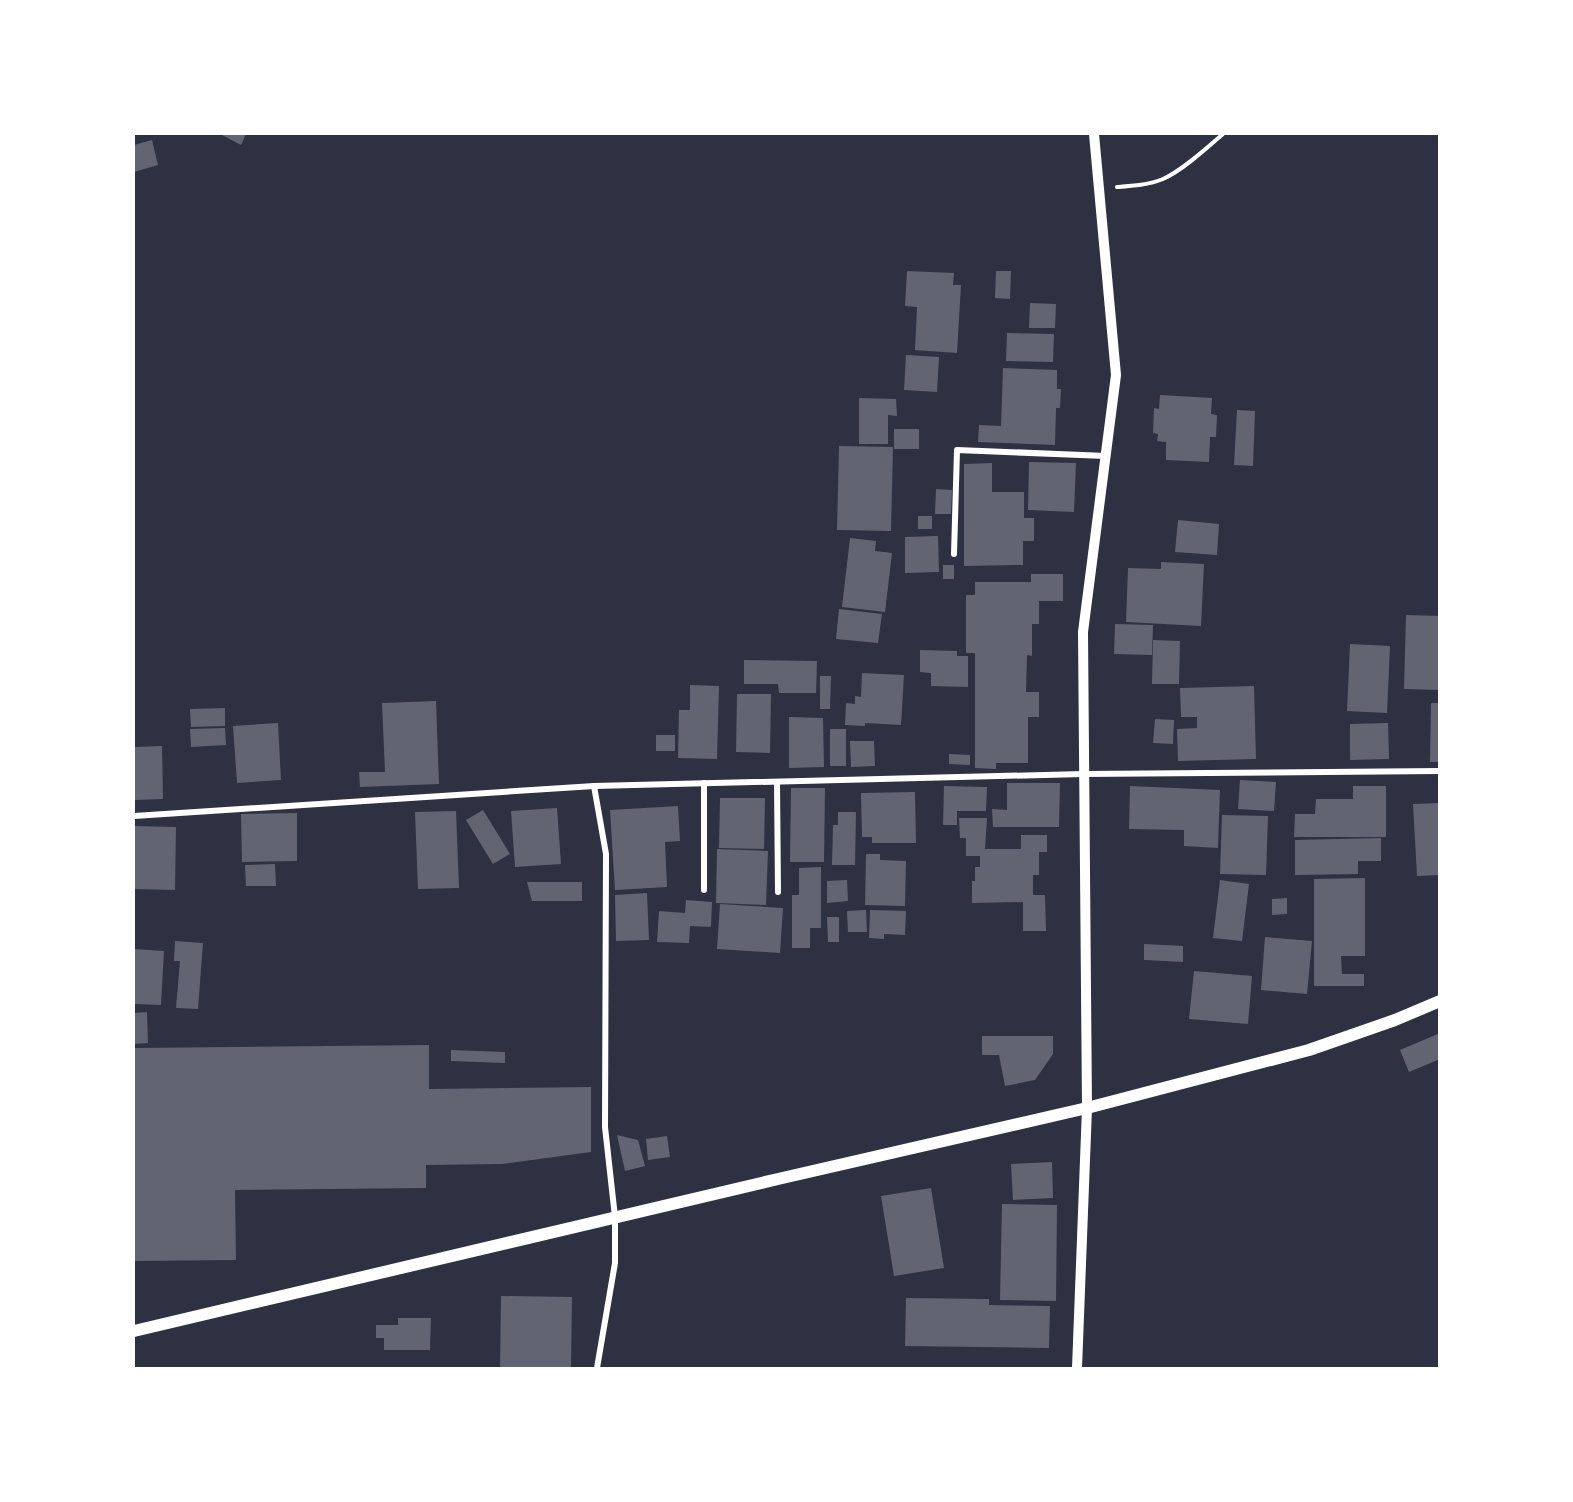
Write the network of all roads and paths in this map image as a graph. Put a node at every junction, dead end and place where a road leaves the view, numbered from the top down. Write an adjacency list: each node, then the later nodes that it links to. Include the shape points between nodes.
1 (1094, 134): 3 (street)
2 (1223, 134): 3 (path, via 1164,179 1138,186)
3 (1100, 188): 4 (street, via 1116,375)
4 (1106, 456): 5 (street, via 957,450); 7 (street, via 1083,632)
5 (954, 554)
6 (1440, 771): 7 (street)
7 (1083, 774): 8 (street); 15 (street)
8 (777, 782): 9 (street); 13 (street)
9 (704, 783): 10 (street); 12 (street)
10 (594, 786): 11 (street); 16 (street, via 606,854 605,1127)
11 (134, 816)
12 (704, 890)
13 (778, 892)
14 (1440, 1002): 15 (main road, via 1309,1050)
15 (1088, 1108): 16 (main road); 19 (street)
16 (615, 1217): 17 (main road); 18 (street, via 615,1263)
17 (134, 1330)
18 (597, 1368)
19 (1077, 1368)

